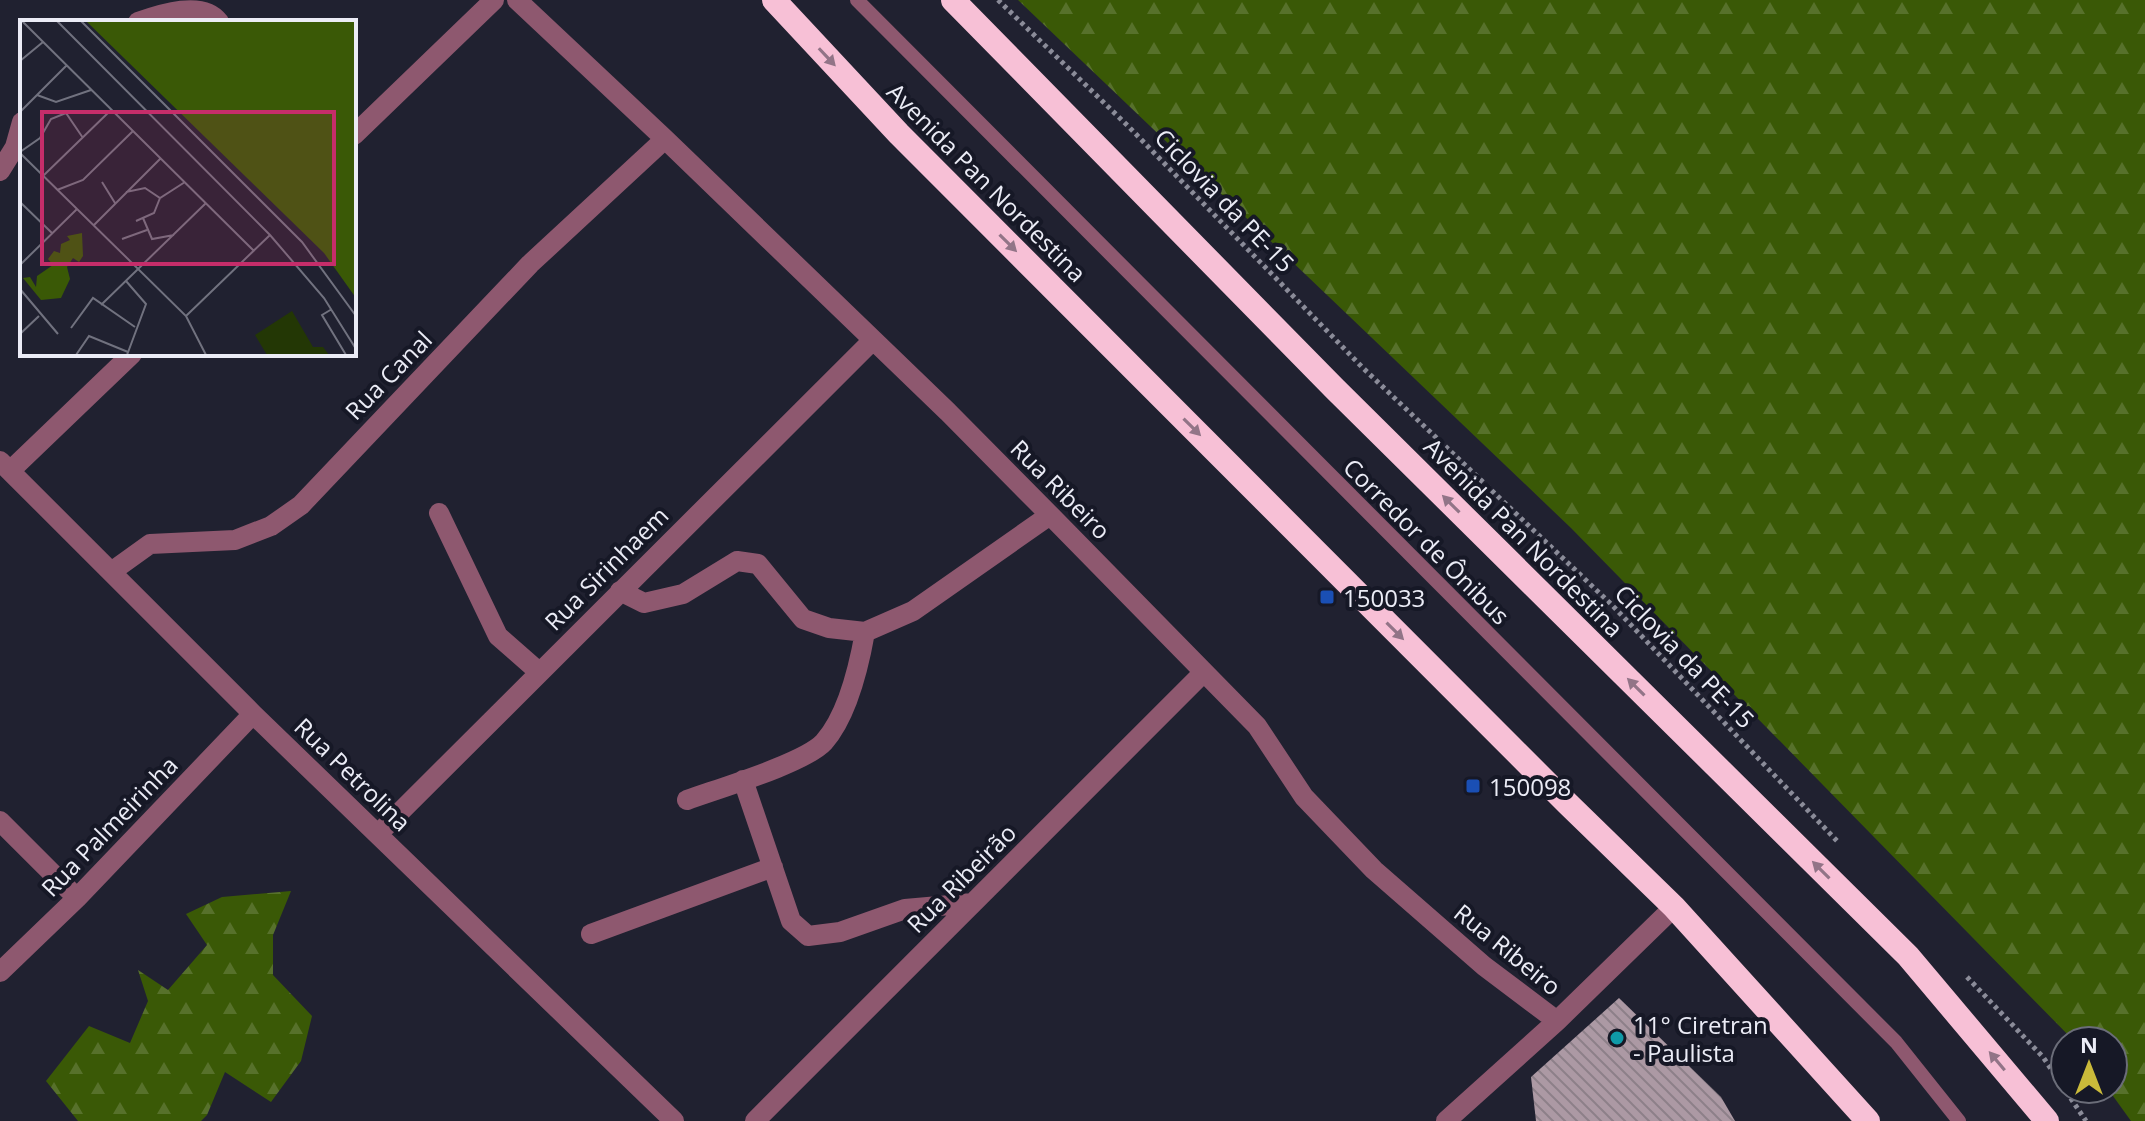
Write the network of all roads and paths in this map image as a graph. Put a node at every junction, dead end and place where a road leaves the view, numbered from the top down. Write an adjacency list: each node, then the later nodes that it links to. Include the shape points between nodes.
1 (494, 0): 11 (street)
2 (517, 0): 12 (street, Rua Ribeiro)
3 (774, 0): 33 (highway, Avenida Pan Nordestina, one-way to 33, via 899,134)
4 (857, 0): 42 (lane, Corredor de Ônibus, via 1896,1042)
5 (953, 0): 43 (highway, Avenida Pan Nordestina, one-way to 5, via 1908,956 1335,389)
6 (998, 0): 29 (path, Ciclovia da PE-15, via 1363,368 1611,604)
7 (202, 4): 8 (street); 9 (street)
8 (144, 20)
9 (218, 20)
10 (20, 129): 13 (street)
11 (356, 133)
12 (665, 139): 14 (street, Rua Ribeiro); 19 (street, Rua Canal, via 530,264 301,505 271,526 235,540 150,544)
13 (0, 171)
14 (873, 340): 18 (street, Rua Ribeiro); 20 (street, Rua Sirinhaem)
15 (130, 356): 16 (street)
16 (5, 466): 19 (street, Rua Petrolina)
17 (439, 513): 22 (street, via 498,636)
18 (1050, 515): 21 (street, via 913,611); 23 (street, Rua Ribeiro)
19 (111, 572): 24 (street, Rua Petrolina)
20 (620, 591): 21 (street, via 644,603 683,594 737,561 758,564 803,619); 22 (street, Rua Sirinhaem)
21 (865, 632): 25 (street, via 859,666 822,744)
22 (539, 672): 28 (street, Rua Sirinhaem)
23 (1204, 672): 32 (street, Rua Ribeirão); 37 (street, Rua Ribeiro, via 1257,726 1304,797 1374,870 1484,966)
24 (253, 714): 28 (street, Rua Petrolina); 31 (street, Rua Palmeirinha)
25 (743, 780): 26 (street); 30 (street)
26 (687, 800)
27 (0, 821): 31 (street)
28 (378, 834): 38 (street, Rua Petrolina)
29 (1847, 851)
30 (773, 867): 32 (street, via 791,921 808,936 840,932 905,909); 34 (street)
31 (77, 898): 35 (street, Rua Palmeirinha)
32 (973, 903): 39 (street, Rua Ribeirão)
33 (1674, 907): 37 (street); 41 (highway, Avenida Pan Nordestina)
34 (591, 934)
35 (0, 972)
36 (1967, 977): 44 (path, via 2043,1057)
37 (1557, 1021): 40 (street)
38 (674, 1121)
39 (755, 1121)
40 (1446, 1121)
41 (1868, 1121)
42 (1959, 1121)
43 (2047, 1121)
44 (2086, 1121)

